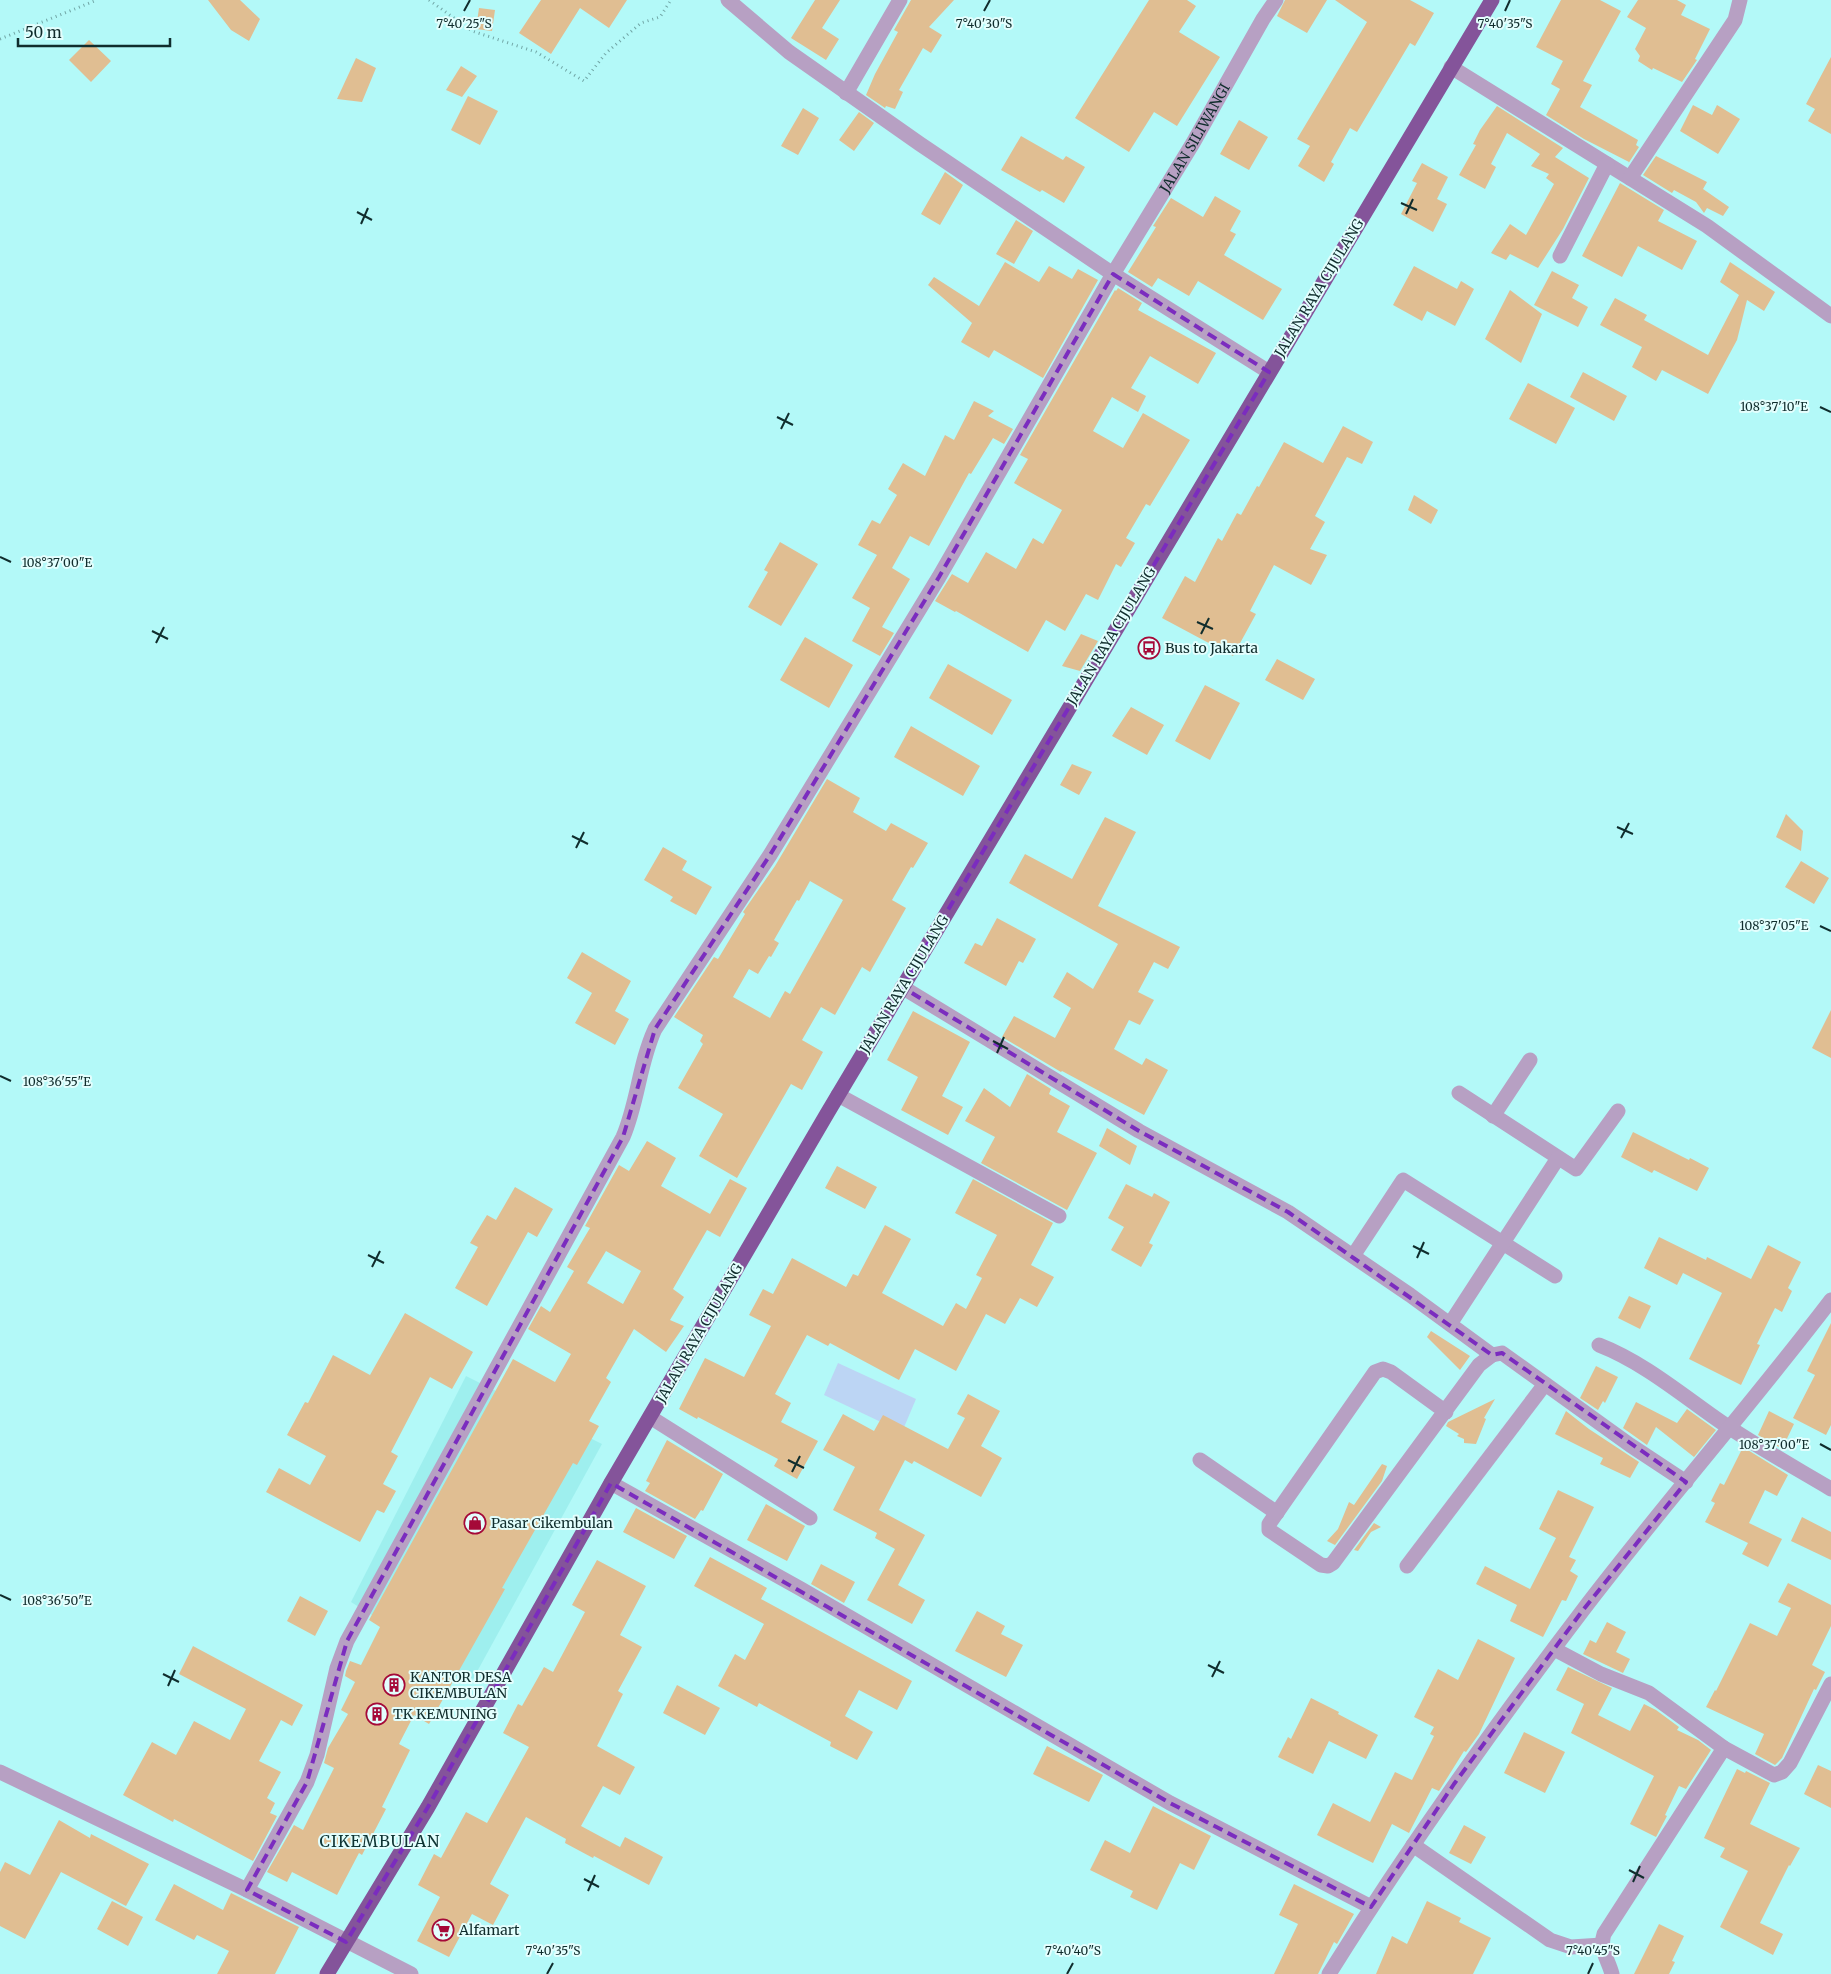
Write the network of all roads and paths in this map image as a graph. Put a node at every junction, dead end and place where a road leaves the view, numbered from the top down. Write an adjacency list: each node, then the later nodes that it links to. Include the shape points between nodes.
1 (97, 0): 9 (path)
2 (429, 0): 3 (path, via 472,31 536,52 584,81 606,53 641,23 660,17)
3 (671, 0)
4 (728, 0): 11 (street, via 789,52)
5 (900, 0): 11 (street)
6 (1276, 0): 15 (street, JALAN SILIWANGI)
7 (1492, 0): 10 (highway, JALAN RAYA CIJULANG)
8 (1740, 0): 13 (street, via 1735,20)
9 (0, 39)
10 (1451, 67): 12 (street); 17 (highway, JALAN RAYA CIJULANG)
11 (846, 93): 15 (street)
12 (1607, 164): 13 (street); 14 (street)
13 (1630, 178): 16 (street, via 1707,226)
14 (1560, 256)
15 (1113, 274): 17 (street); 49 (street, JALAN SILIWANGI, via 934,586 770,855 655,1029 646,1047 633,1109 623,1137 347,1641 308,1782)
16 (1831, 316)
17 (1269, 372): 18 (highway, JALAN RAYA CIJULANG)
18 (902, 987): 21 (highway, JALAN RAYA CIJULANG); 27 (street, via 1140,1131 1288,1212)
19 (1530, 1060): 23 (street)
20 (1459, 1093): 23 (street)
21 (838, 1095): 25 (street); 35 (highway, JALAN RAYA CIJULANG)
22 (1618, 1111): 24 (street, via 1576,1169)
23 (1493, 1116): 24 (street)
24 (1558, 1158): 26 (street)
25 (1059, 1216)
26 (1502, 1243): 27 (street, via 1402,1180); 28 (street); 30 (street)
27 (1353, 1256): 30 (street)
28 (1555, 1276)
29 (1831, 1300): 36 (street)
30 (1447, 1328): 32 (street)
31 (1599, 1345): 36 (street, via 1635,1363)
32 (1488, 1357): 33 (street, via 1502,1353); 34 (street)
33 (1546, 1384): 38 (street); 43 (street)
34 (1446, 1412): 41 (street, via 1391,1372 1379,1370 1373,1374); 41 (street, via 1328,1566 1321,1565 1269,1530 1269,1524)
35 (650, 1417): 39 (highway, JALAN RAYA CIJULANG); 42 (street)
36 (1730, 1428): 38 (street); 40 (street)
37 (1200, 1460): 41 (street)
38 (1686, 1482): 44 (street)
39 (611, 1483): 50 (street, via 802,1589 1170,1803); 51 (highway, JALAN RAYA CIJULANG, via 428,1807)
40 (1831, 1490)
41 (1277, 1513)
42 (810, 1518)
43 (1407, 1566)
44 (1554, 1649): 46 (street, via 1600,1674 1653,1696); 48 (street)
45 (1831, 1684): 46 (street, via 1790,1763 1779,1774 1768,1773)
46 (1724, 1748): 52 (street, via 1604,1934)
47 (0, 1772): 49 (street)
48 (1413, 1845): 50 (street); 52 (street, via 1550,1940 1570,1947)
49 (247, 1890): 51 (street)
50 (1370, 1907): 55 (street)
51 (346, 1942): 53 (highway, JALAN RAYA CIJULANG); 54 (street)
52 (1602, 1946): 56 (street)
53 (327, 1974)
54 (411, 1974)
55 (1329, 1974)
56 (1612, 1974)

